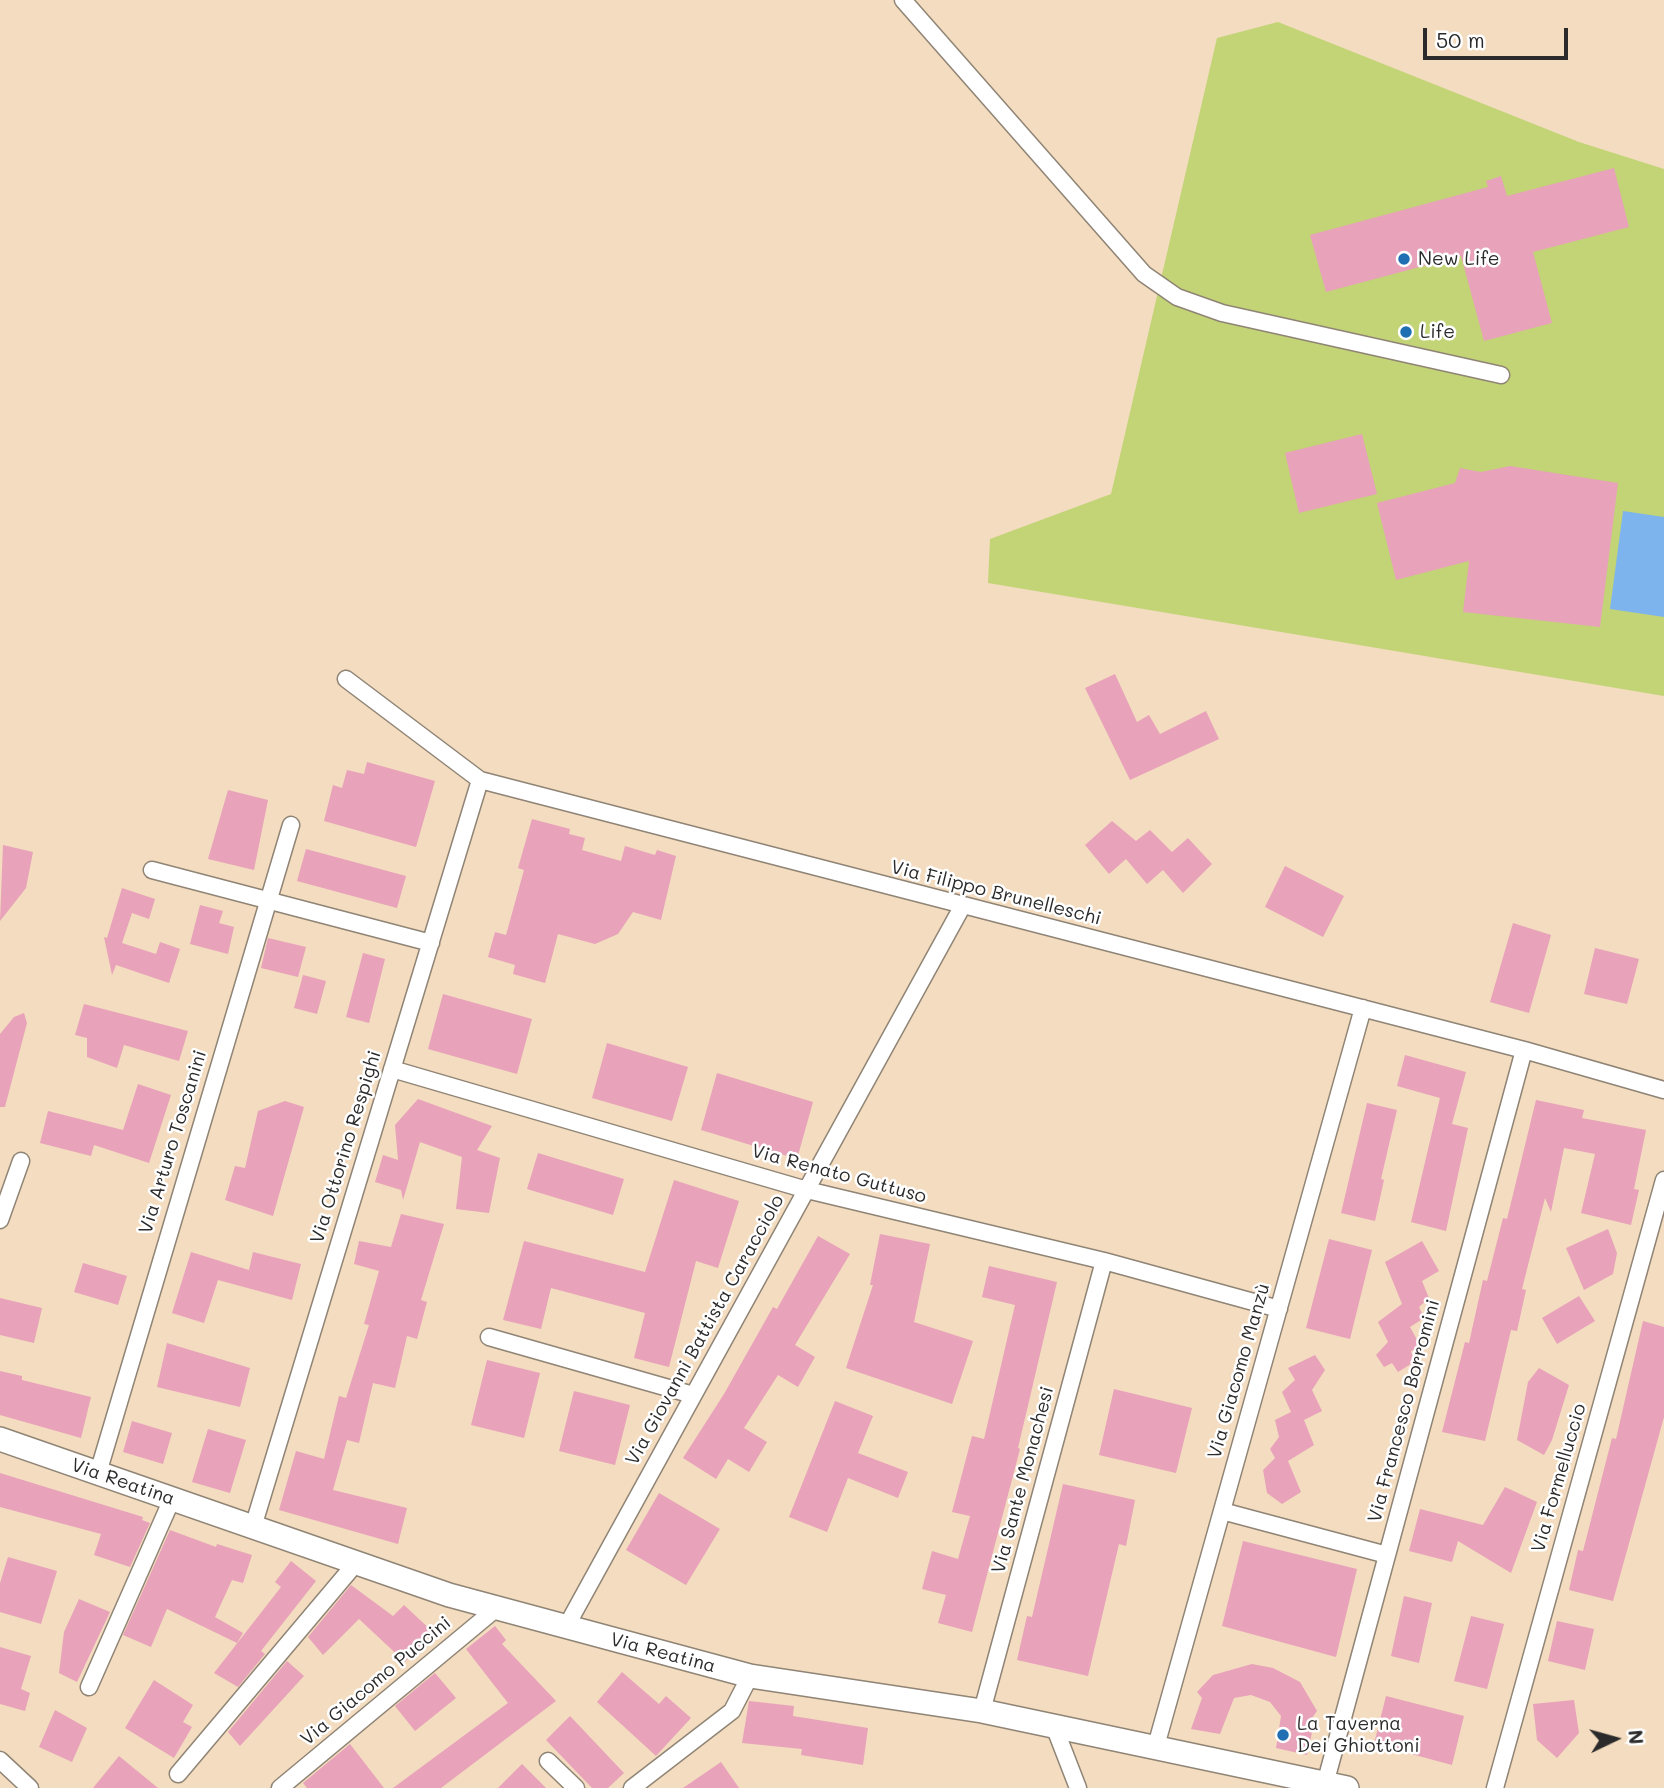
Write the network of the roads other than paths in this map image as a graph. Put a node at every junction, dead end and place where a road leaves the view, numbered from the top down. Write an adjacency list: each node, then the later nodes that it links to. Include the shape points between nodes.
1 (903, 0): 2 (street, via 1144,274 1177,297 1210,310)
2 (1501, 374)
3 (346, 679): 4 (street, Via Filippo Brunelleschi)
4 (480, 780): 8 (street, Via Filippo Brunelleschi); 9 (street, Via Ottorino Respighi)
5 (291, 825): 7 (street, Via Arturo Toscanini)
6 (152, 870): 7 (street)
7 (269, 901): 9 (street); 23 (street, Via Arturo Toscanini)
8 (962, 907): 10 (street, Via Filippo Brunelleschi); 16 (street, Via Giovanni Battista Caracciolo)
9 (431, 943): 12 (street, Via Ottorino Respighi)
10 (1363, 1008): 11 (street, Via Filippo Brunelleschi); 19 (street, Via Giacomo Manzù)
11 (1524, 1050): 13 (street, Via Filippo Brunelleschi); 27 (street, Via Francesco Borromini)
12 (392, 1069): 16 (street, Via Renato Guttuso); 26 (street, Via Ottorino Respighi)
13 (1664, 1090)
14 (21, 1161): 17 (street)
15 (1664, 1180): 45 (street, Via Formelluccio)
16 (807, 1190): 18 (street, Via Renato Guttuso); 21 (street, Via Giovanni Battista Caracciolo)
17 (0, 1220)
18 (1104, 1261): 19 (street, Via Renato Guttuso); 33 (street, Via Sante Monachesi)
19 (1279, 1308): 25 (street, Via Giacomo Manzù)
20 (489, 1337): 21 (street)
21 (693, 1395): 30 (street, Via Giovanni Battista Caracciolo)
22 (0, 1438): 23 (street, Via Reatina)
23 (98, 1473): 24 (street, Via Reatina)
24 (172, 1499): 26 (street, Via Reatina); 32 (street)
25 (1222, 1511): 27 (street); 35 (street, Via Giacomo Manzù)
26 (253, 1527): 28 (street, Via Reatina)
27 (1387, 1555): 39 (street, Via Francesco Borromini)
28 (356, 1563): 29 (street, Via Reatina); 38 (street)
29 (498, 1607): 30 (street, Via Reatina); 41 (street, Via Giacomo Puccini)
30 (566, 1627): 31 (street, Via Reatina)
31 (750, 1676): 33 (street, Via Reatina); 43 (street, via 732,1711)
32 (89, 1687)
33 (982, 1711): 34 (street, Via Reatina)
34 (1054, 1726): 35 (street, Via Reatina); 44 (street)
35 (1156, 1746): 39 (street, Via Reatina)
36 (0, 1760): 40 (street)
37 (548, 1761): 42 (street)
38 (178, 1774)
39 (1336, 1786)
40 (30, 1788)
41 (280, 1788)
42 (576, 1788)
43 (632, 1788)
44 (1078, 1788)
45 (1494, 1788)

